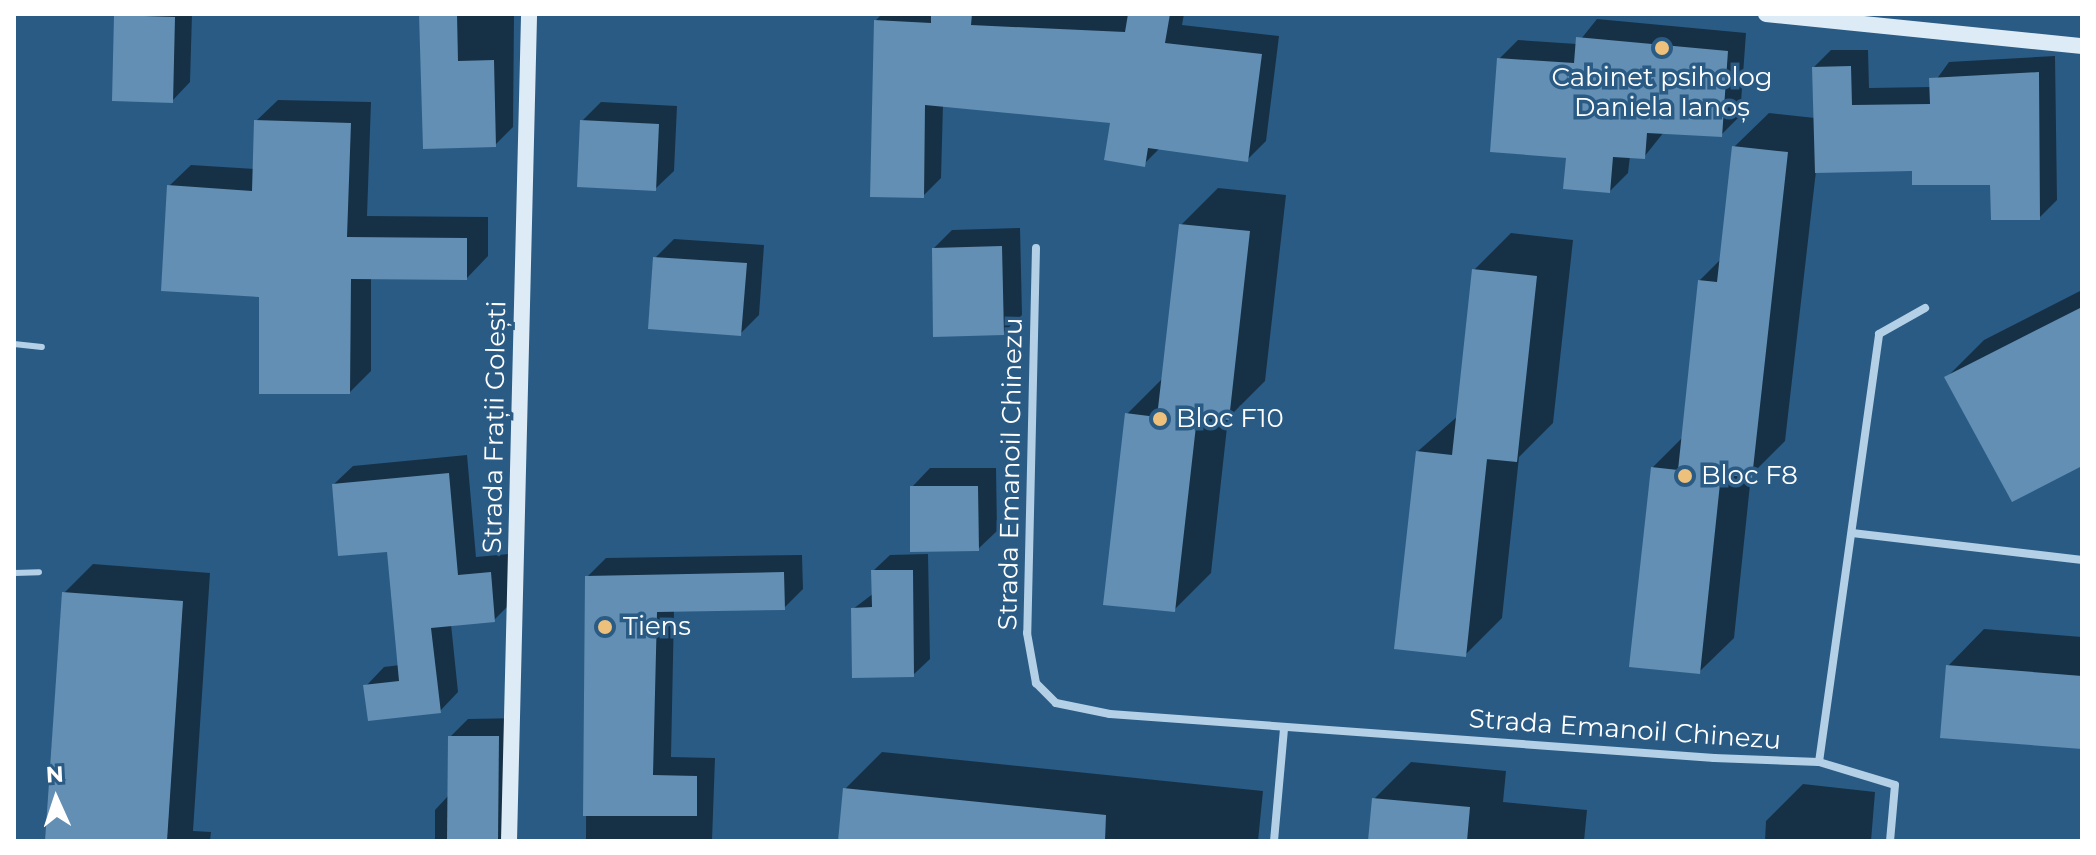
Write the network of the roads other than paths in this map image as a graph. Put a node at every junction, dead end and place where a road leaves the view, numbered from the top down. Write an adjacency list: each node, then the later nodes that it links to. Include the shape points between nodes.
1 (529, 14): 14 (street, Strada Frații Golești)
2 (1766, 14): 3 (street)
3 (2082, 46)
4 (1036, 248): 12 (street, Strada Emanoil Chinezu, via 1027,633 1036,683 1056,703 1110,714)
5 (1925, 308): 8 (street, via 1879,334)
6 (14, 344): 7 (lane)
7 (42, 347)
8 (1852, 533): 9 (street); 13 (street)
9 (2082, 560)
10 (39, 572): 11 (lane)
11 (14, 573)
12 (1284, 728): 13 (street, Strada Emanoil Chinezu); 15 (street)
13 (1819, 762): 16 (street, Strada Emanoil Chinezu, via 1895,785)
14 (509, 841)
15 (1274, 841)
16 (1890, 841)

